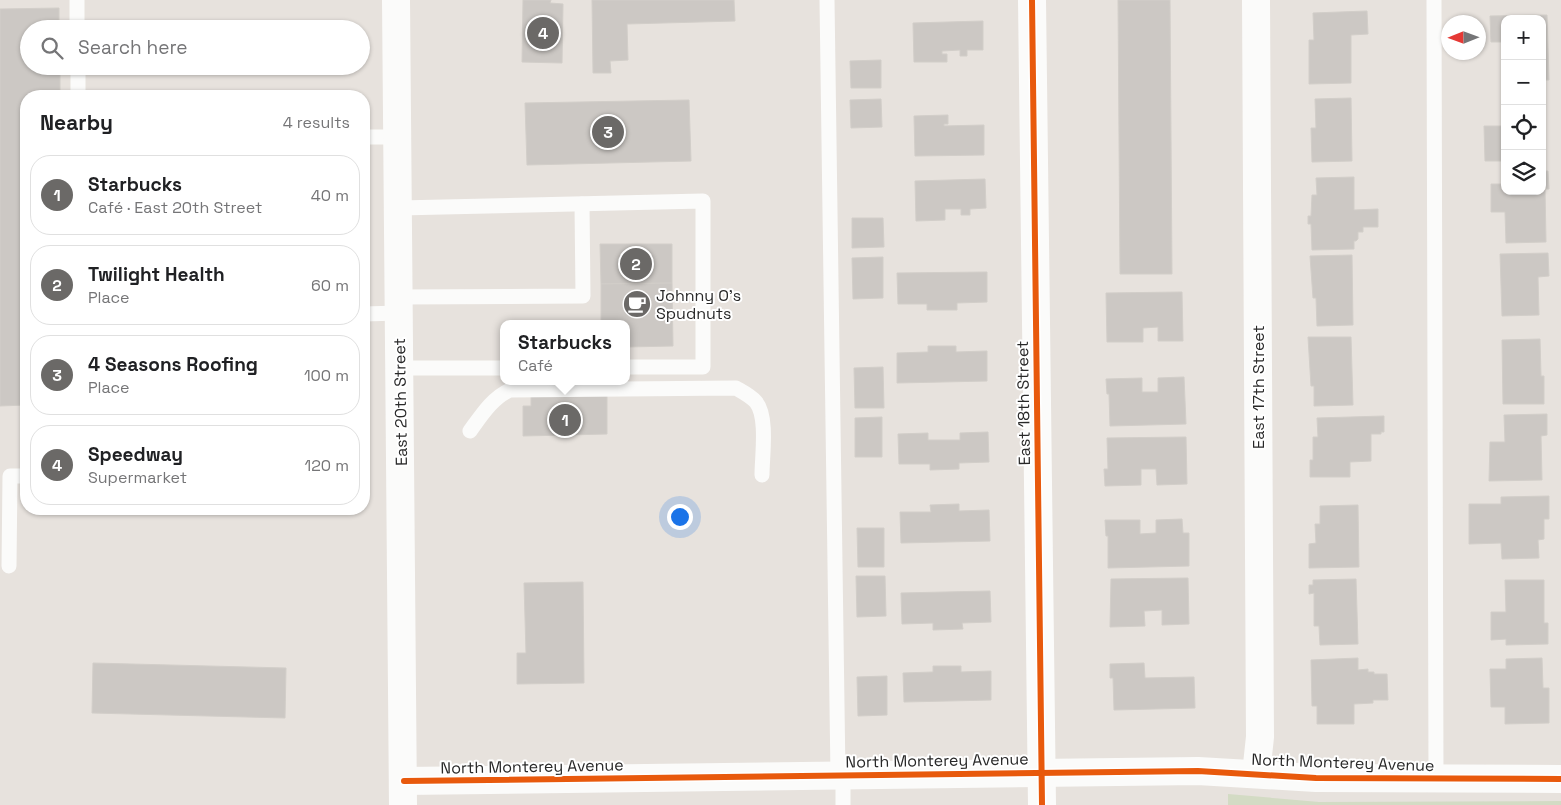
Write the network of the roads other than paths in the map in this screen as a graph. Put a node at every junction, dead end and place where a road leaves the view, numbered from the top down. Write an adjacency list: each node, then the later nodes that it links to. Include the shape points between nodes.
1 (77, 0): 7 (lane)
2 (396, 0): 11 (street, East 20th Street)
3 (827, 0): 25 (lane)
4 (1032, 0): 23 (street, East 18th Street)
5 (1256, 0): 24 (street, East 17th Street, via 1260,737)
6 (1434, 0): 26 (lane)
7 (77, 20)
8 (78, 75): 9 (lane)
9 (78, 90)
10 (370, 137): 11 (lane)
11 (398, 137): 13 (street, East 20th Street)
12 (582, 204): 13 (lane); 14 (lane, via 583,296); 16 (lane, via 703,201 703,367)
13 (398, 208): 14 (street, East 20th Street)
14 (399, 305): 15 (lane); 17 (street, East 20th Street)
15 (370, 312)
16 (630, 367)
17 (400, 368): 18 (lane); 28 (street, East 20th Street)
18 (500, 368)
19 (470, 431): 20 (lane, via 494,400 510,390 736,388 756,402 761,411)
20 (762, 475)
21 (20, 476): 22 (lane, via 10,476)
22 (9, 566)
23 (1041, 772): 24 (street, North Monterey Avenue); 25 (street, North Monterey Avenue); 30 (street, East 18th Street)
24 (1256, 774): 26 (street, North Monterey Avenue)
25 (841, 776): 28 (street, North Monterey Avenue); 29 (lane)
26 (1436, 779): 27 (street, North Monterey Avenue)
27 (1561, 779)
28 (404, 793)
29 (843, 805)
30 (1042, 805)

